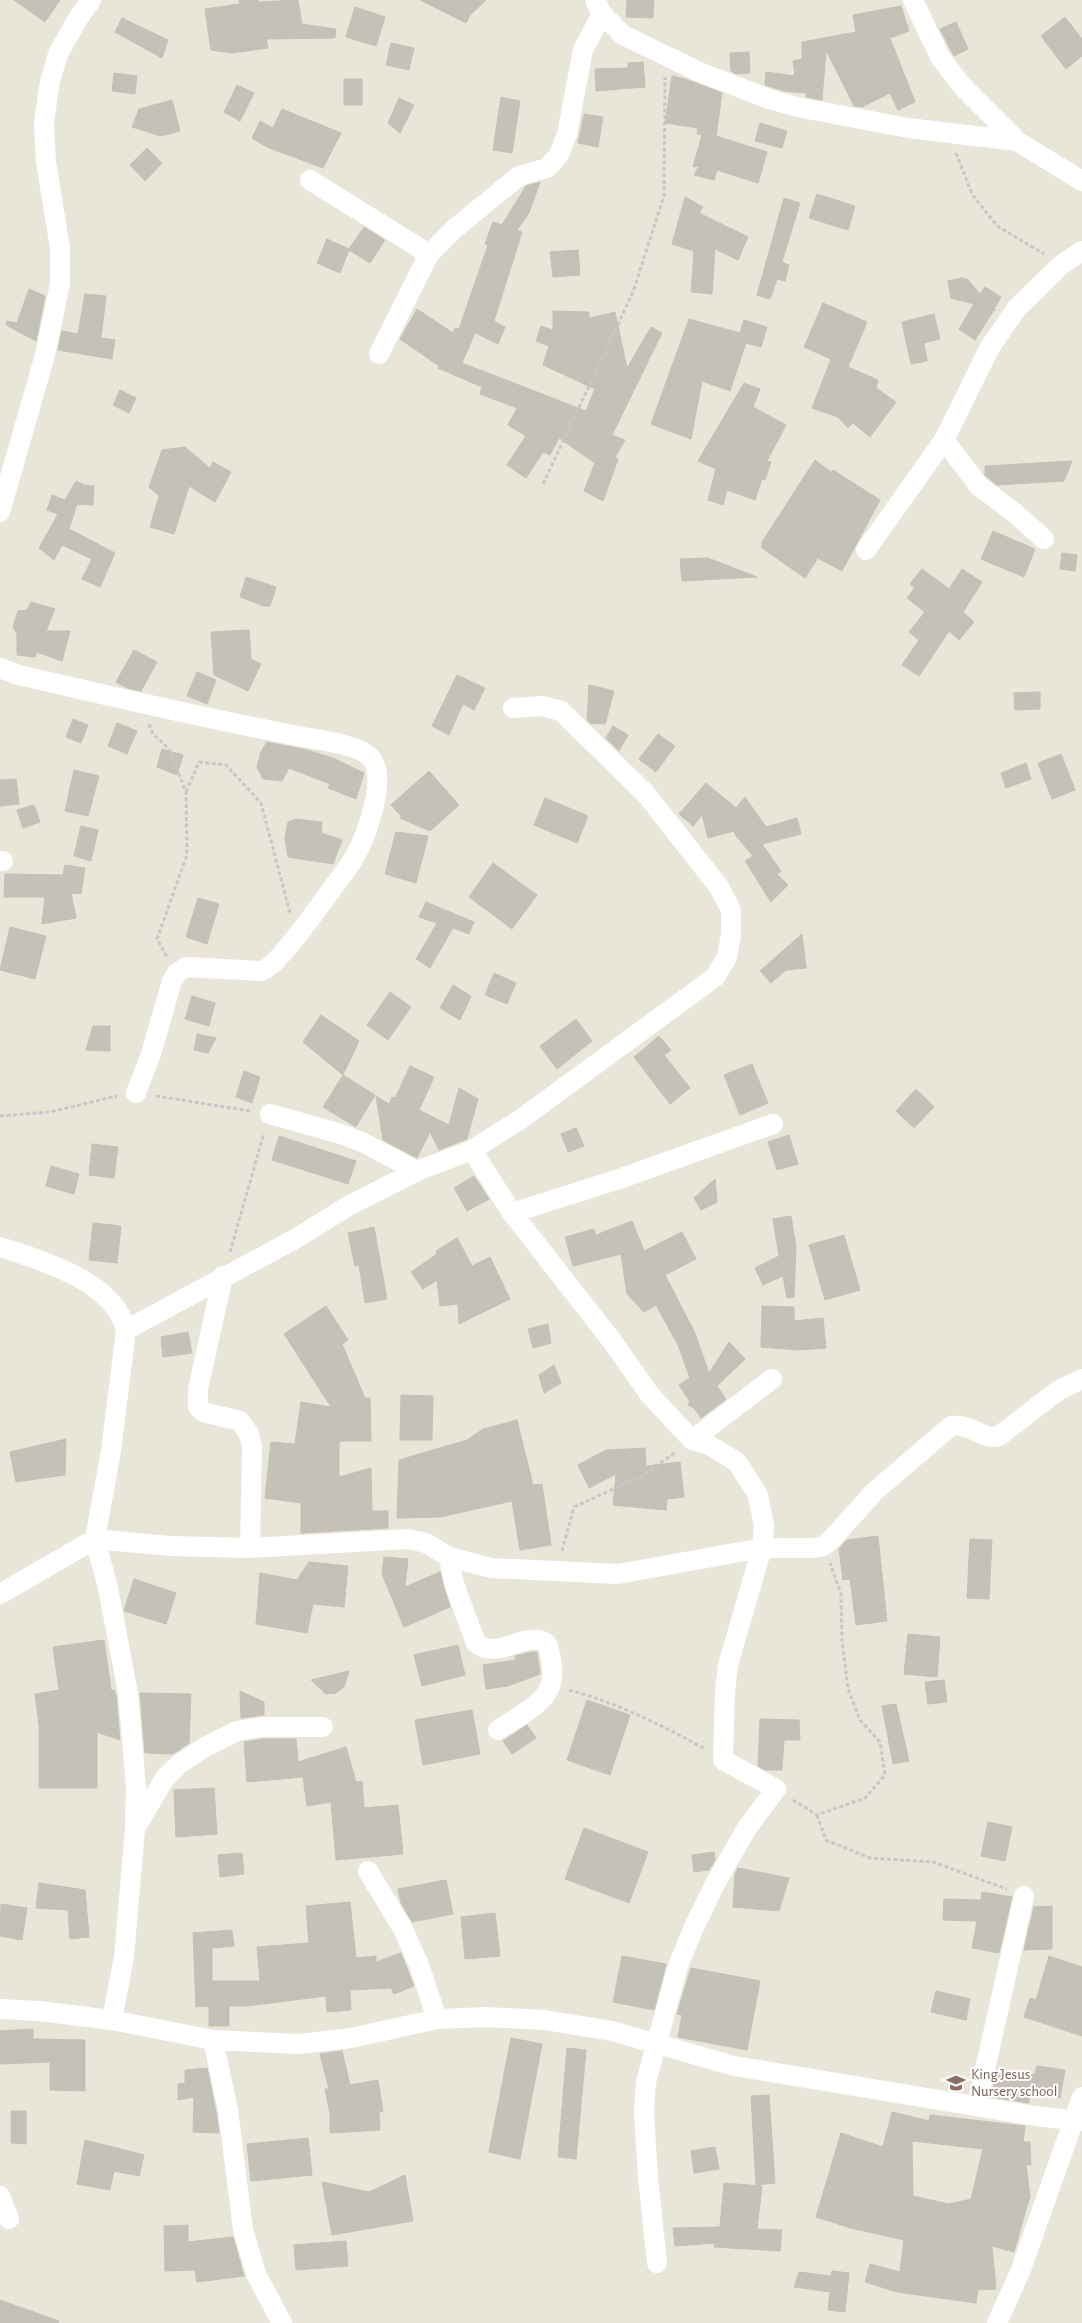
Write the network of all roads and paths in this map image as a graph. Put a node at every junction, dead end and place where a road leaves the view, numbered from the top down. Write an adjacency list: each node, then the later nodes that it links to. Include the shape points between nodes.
1 (90, 0): 15 (street, via 58,54 50,81 44,122 45,146 60,248 60,284 45,355)
2 (913, 0): 6 (street, via 940,57 962,86)
3 (598, 7): 4 (street, via 623,35); 10 (street, via 583,50 567,134 559,155 547,168 519,176)
4 (665, 56): 5 (street, via 797,107); 14 (path, via 664,196 633,292)
5 (949, 134): 6 (street); 11 (path, via 972,194 997,226)
6 (1017, 141): 8 (street)
7 (310, 180): 10 (street)
8 (1082, 181)
9 (1082, 251): 11 (street)
10 (428, 254): 12 (street)
11 (1061, 265): 13 (street, via 1017,308 990,347)
12 (379, 354)
13 (944, 440): 16 (street, via 979,486); 17 (street)
14 (543, 484)
15 (0, 512)
16 (1044, 539)
17 (866, 550)
18 (0, 668): 19 (street)
19 (139, 703): 21 (path, via 153,734 169,749); 22 (street, via 317,739 357,749 370,757 376,769 376,787 372,814 365,832 354,858)
20 (513, 708): 27 (street, via 543,706 561,711 646,794 719,887 731,910 731,935 727,958 714,977 521,1119)
21 (186, 792): 22 (path, via 199,762 226,765 260,803); 23 (path, via 187,855 157,939)
22 (296, 938): 23 (street, via 265,970 186,967)
23 (177, 973): 24 (street)
24 (136, 1093)
25 (270, 1114): 28 (street, via 362,1142); 31 (path)
26 (773, 1124): 29 (street)
27 (472, 1150): 28 (street); 29 (street)
28 (417, 1171): 31 (street)
29 (512, 1213): 35 (street, via 650,1395)
30 (0, 1247): 32 (street, via 67,1273 100,1291 122,1316)
31 (224, 1276): 32 (street); 38 (street, via 198,1389 198,1407 203,1412 240,1421 249,1434 252,1447)
32 (126, 1330): 36 (street, via 111,1451)
33 (1082, 1379): 37 (street, via 1059,1390 998,1436 986,1436 968,1426 951,1426 875,1491)
34 (772, 1380): 35 (street)
35 (692, 1440): 39 (street, via 710,1445 737,1462 758,1495 764,1526); 41 (path, via 642,1476 574,1507)
36 (94, 1539): 38 (street, via 170,1546); 42 (street); 49 (street, via 108,1588 128,1693 136,1786)
37 (823, 1546): 39 (street); 48 (path, via 841,1594 848,1689 860,1720 880,1742 885,1775 865,1798)
38 (250, 1548): 40 (street, via 408,1539 426,1543)
39 (762, 1548): 41 (street, via 618,1574); 46 (street, via 728,1665)
40 (449, 1557): 41 (street, via 491,1568); 43 (street, via 454,1584 476,1643 492,1650 534,1639 544,1641 554,1663)
41 (556, 1571)
42 (0, 1594)
43 (552, 1686): 45 (street, via 544,1698); 46 (path, via 594,1697 666,1728)
44 (323, 1727): 49 (street, via 262,1727 237,1731 205,1747 165,1778)
45 (498, 1730)
46 (723, 1760): 47 (street)
47 (776, 1789): 48 (path); 56 (street, via 747,1828 694,1928 678,1966)
48 (817, 1815): 51 (path, via 826,1840 870,1858 932,1862)
49 (135, 1829): 54 (street, via 124,1957)
50 (368, 1872): 53 (street, via 403,1929)
51 (1024, 1896): 58 (street)
52 (0, 2008): 54 (street)
53 (437, 2019): 55 (street, via 322,2043); 56 (street, via 545,2020 612,2031)
54 (112, 2020): 55 (street)
55 (213, 2040): 63 (street, via 228,2110 242,2230 256,2274)
56 (656, 2044): 58 (street, via 734,2066); 62 (street, via 646,2082 644,2112)
57 (1082, 2097): 59 (street)
58 (977, 2105): 59 (street)
59 (1078, 2121): 64 (street)
60 (0, 2196): 61 (street)
61 (9, 2219)
62 (657, 2263)
63 (282, 2323)
64 (997, 2323)

